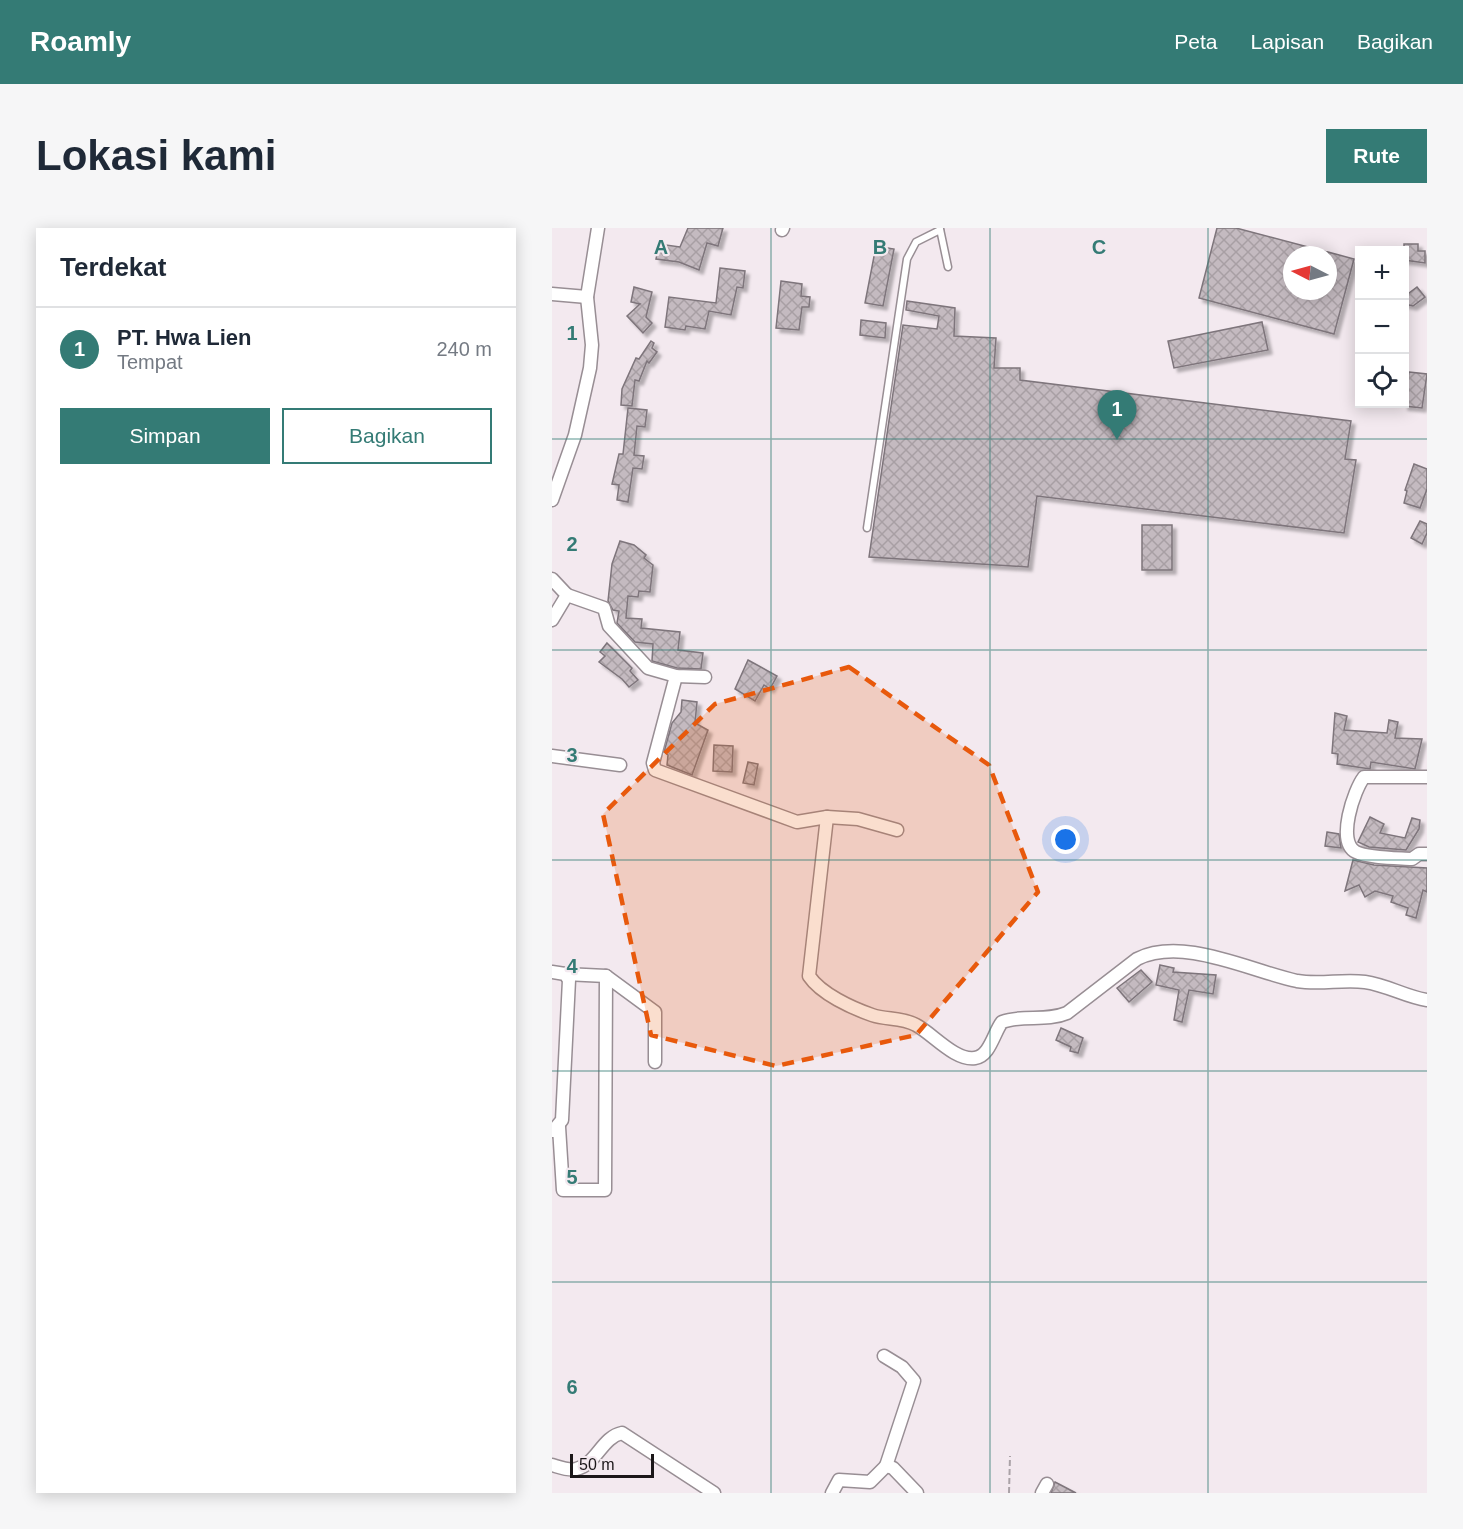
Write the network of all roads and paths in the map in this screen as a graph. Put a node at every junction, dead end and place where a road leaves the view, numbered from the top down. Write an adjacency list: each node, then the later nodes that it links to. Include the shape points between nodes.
1 (598, 228): 5 (street)
2 (940, 229): 3 (lane); 7 (lane, via 916,242 907,259)
3 (948, 267)
4 (552, 294): 5 (street)
5 (587, 297): 6 (street, via 591,368 575,435)
6 (552, 500)
7 (867, 528)
8 (552, 579): 9 (street)
9 (567, 596): 10 (street); 11 (street, via 604,608 607,623 648,668)
10 (552, 620)
11 (676, 676): 12 (street); 16 (street, via 653,763 655,770 797,822)
12 (705, 677)
13 (552, 756): 14 (street)
14 (620, 765)
15 (1427, 777): 18 (street, via 1364,777 1353,800 1347,830 1349,845 1358,853 1412,859)
16 (827, 817): 17 (street, via 858,819); 21 (street, via 809,976 848,1005 872,1015 911,1022 967,1058 980,1057 985,1052 1002,1022 1067,1013 1149,953 1165,951 1205,957 1300,981 1368,982)
17 (897, 830)
18 (1427, 854)
19 (558, 973): 20 (street); 23 (street, via 569,980 562,1120)
20 (606, 976): 22 (street, via 655,1012); 23 (street, via 605,1190 563,1190)
21 (1427, 1000)
22 (655, 1062)
23 (556, 1129)
24 (884, 1356): 27 (street, via 902,1367 914,1382)
25 (1010, 1456): 31 (path)
26 (552, 1466): 28 (street, via 580,1468 622,1433)
27 (886, 1466): 29 (street, via 870,1482 839,1479); 30 (street, via 893,1468)
28 (714, 1493)
29 (832, 1493)
30 (917, 1493)
31 (1009, 1493)

